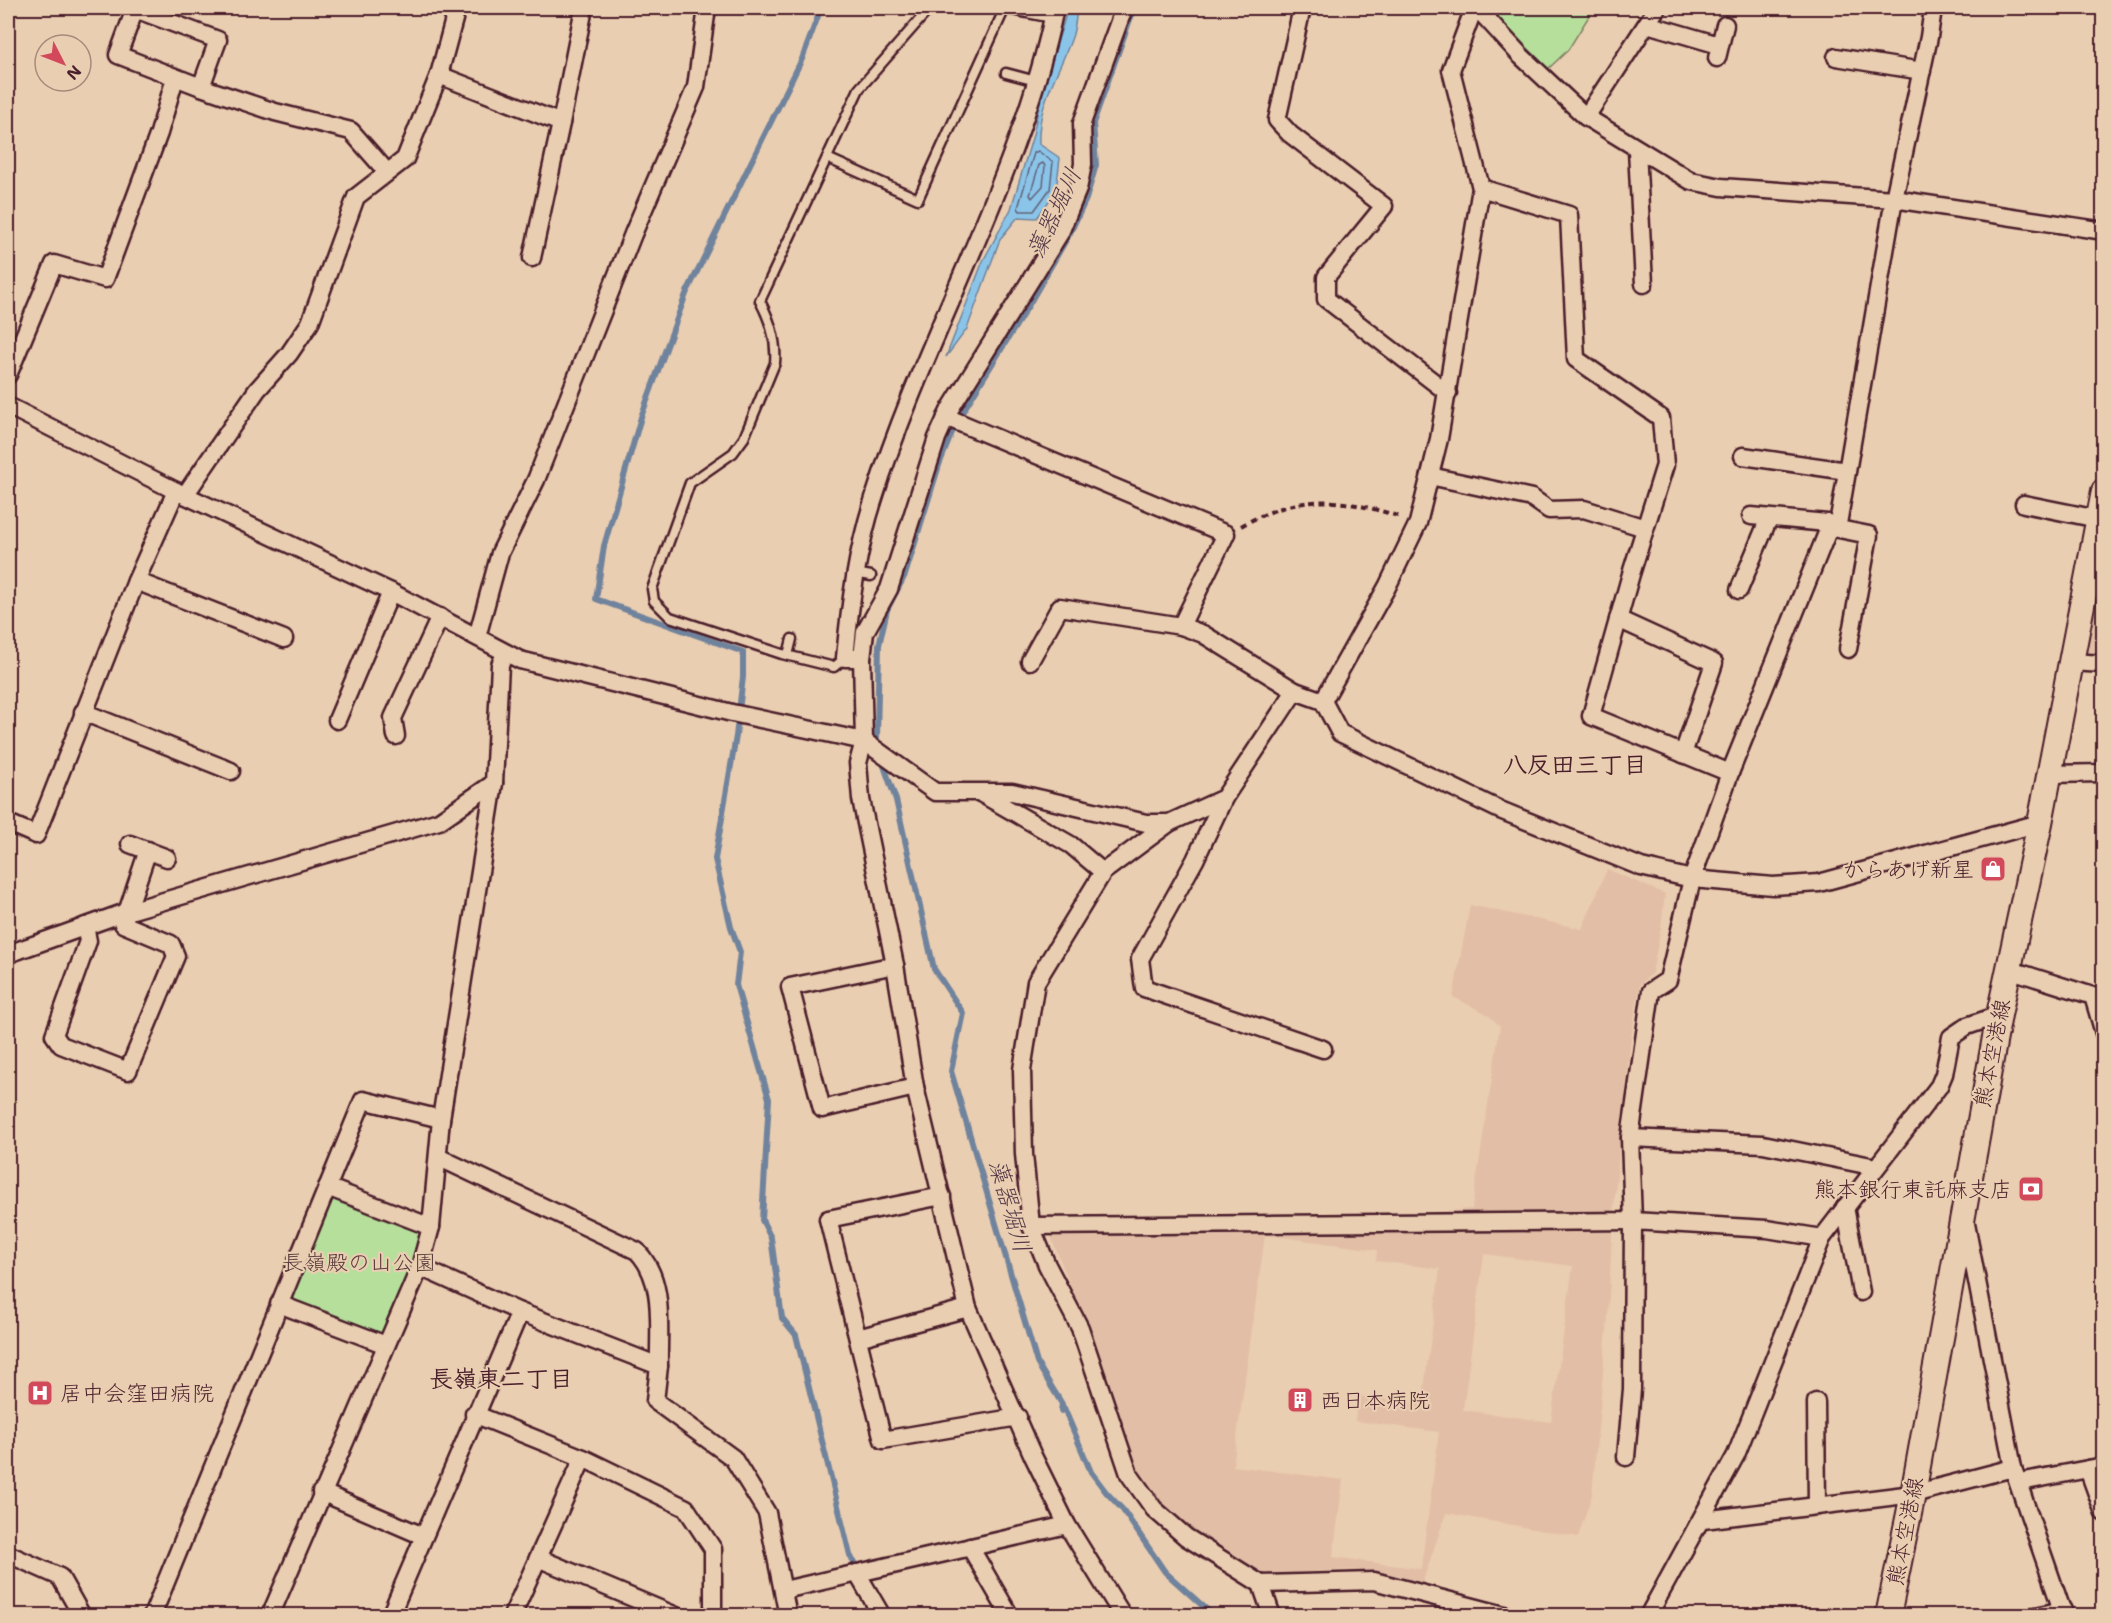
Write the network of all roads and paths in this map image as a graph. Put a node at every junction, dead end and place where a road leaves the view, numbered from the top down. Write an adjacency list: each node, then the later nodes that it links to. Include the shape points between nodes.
1 (457, 8): 17 (street)
2 (584, 8): 22 (street)
3 (707, 8): 54 (street, via 696,87 536,480 500,553)
4 (930, 8): 24 (lane, via 859,89)
5 (1003, 8): 11 (lane); 24 (lane, via 918,198)
6 (1124, 8): 34 (street, via 1082,123 1083,164 1078,189 1060,233)
7 (1302, 8): 32 (street, via 1277,120 1384,206 1326,277 1326,298)
8 (1476, 8): 21 (street); 26 (street, via 1450,70)
9 (1657, 8): 12 (street)
10 (1933, 8): 15 (street)
11 (1054, 13): 19 (street)
12 (1647, 24): 13 (street, via 1718,51); 21 (street)
13 (1725, 25)
14 (1836, 57): 15 (street)
15 (1922, 71): 27 (street)
16 (1006, 73): 19 (lane)
17 (440, 75): 22 (street); 25 (street, via 405,159)
18 (175, 78): 20 (street); 20 (street, via 118,55 135,9 218,40); 31 (street, via 105,279 54,264)
19 (1036, 81): 60 (street, via 1028,110 877,488)
20 (201, 87): 25 (street, via 275,112 351,131)
21 (1586, 117): 23 (street)
22 (561, 123): 29 (street)
23 (1637, 150): 27 (street, via 1705,185); 30 (street)
24 (827, 158): 59 (lane, via 760,301 771,325 775,363 734,453 690,483 652,589 654,601 670,617)
25 (387, 172): 39 (street, via 356,197 310,323)
26 (1481, 188): 32 (street); 46 (street, via 1569,215 1576,359 1661,418 1665,465)
27 (1894, 199): 28 (street); 36 (street)
28 (2103, 231)
29 (532, 258)
30 (1644, 284)
31 (8, 375)
32 (1448, 393): 37 (street)
33 (8, 406): 39 (street)
34 (946, 417): 47 (street); 60 (street, via 889,589)
35 (1743, 456): 36 (street)
36 (1847, 471): 45 (street)
37 (1430, 476): 44 (street); 46 (street, via 1532,498 1549,510 1584,509)
38 (2103, 491): 43 (main road, 熊本空港線)
39 (181, 493): 48 (street); 50 (street)
40 (2024, 504): 43 (street)
41 (1751, 516): 42 (street)
42 (1769, 518): 45 (street); 49 (street)
43 (2098, 519): 62 (main road, 熊本空港線)
44 (1418, 523): 47 (path, via 1365,506 1316,500 1271,509); 65 (street)
45 (1836, 526): 57 (street, via 1869,535); 72 (street, via 1827,533)
46 (1646, 528): 52 (street)
47 (1226, 534): 53 (street)
48 (136, 581): 55 (street); 66 (street)
49 (1739, 590)
50 (390, 592): 51 (street); 67 (street)
51 (440, 617): 54 (street); 68 (street, via 393,718)
52 (1618, 619): 70 (street, via 1591,716); 70 (street, via 1714,663)
53 (1181, 626): 61 (street, via 1060,607); 64 (street, via 1203,634)
54 (477, 637): 58 (street)
55 (284, 639)
56 (792, 639): 59 (lane)
57 (1848, 649)
58 (505, 654): 69 (street, via 732,713); 75 (street, via 500,665)
59 (788, 656): 60 (lane, via 834,667)
60 (854, 658): 69 (street)
61 (1030, 661)
62 (2070, 662): 63 (street); 74 (main road, 熊本空港線)
63 (2103, 664)
64 (1295, 691): 65 (street); 77 (street)
65 (1323, 701): 85 (street, via 1340,733 1500,810 1641,867)
66 (83, 712): 71 (street); 78 (street, via 36,835)
67 (337, 720)
68 (396, 736)
69 (864, 741): 76 (street, via 935,792); 89 (street, via 858,763 861,799)
70 (1683, 754): 72 (street)
71 (231, 771)
72 (1730, 773): 85 (street)
73 (2103, 773): 74 (street)
74 (2049, 774): 80 (main road, 熊本空港線)
75 (494, 783): 86 (street, via 439,821); 95 (street)
76 (978, 792): 79 (street, via 1012,792 1146,823); 84 (street, via 1071,845)
77 (1224, 798): 79 (street); 93 (street, via 1196,860 1140,959 1144,988)
78 (8, 823)
79 (1168, 823): 84 (street)
80 (2040, 823): 85 (street, via 1819,883 1773,886); 90 (main road, 熊本空港線)
81 (130, 844): 82 (street)
82 (148, 850): 83 (street); 86 (street)
83 (167, 858)
84 (1103, 872): 104 (street, via 1036,982 1022,1070)
85 (1692, 879): 96 (street, via 1668,980 1651,991)
86 (126, 912): 87 (street); 87 (street, via 123,924 171,944 176,956 128,1071 61,1045 54,1035 88,941)
87 (85, 926): 88 (street)
88 (8, 954)
89 (895, 965): 94 (street); 94 (street, via 790,987 822,1109)
90 (2008, 969): 91 (main road, 熊本空港線); 92 (street, via 2093,996)
91 (1999, 1015): 98 (street, via 1967,1026 1951,1037 1939,1086); 102 (main road, 熊本空港線)
92 (2103, 1033)
93 (1323, 1049)
94 (915, 1087): 100 (street)
95 (441, 1119): 97 (street); 99 (street, via 363,1100)
96 (1630, 1138): 98 (street, via 1763,1144); 103 (street)
97 (438, 1157): 105 (street); 114 (street, via 638,1251 650,1263 658,1295)
98 (1876, 1167): 101 (street)
99 (327, 1187): 105 (street); 109 (street)
100 (942, 1196): 110 (street); 112 (street, via 828,1220)
101 (1845, 1208): 106 (street); 108 (street)
102 (1963, 1208): 121 (street); 123 (main road, 熊本空港線)
103 (1633, 1221): 104 (street); 106 (street, via 1767,1229); 118 (street, via 1632,1389)
104 (1031, 1226): 133 (street, via 1080,1328 1129,1474 1154,1509 1186,1537)
105 (431, 1227): 107 (street)
106 (1822, 1238): 126 (street, via 1750,1423)
107 (420, 1267): 111 (street); 113 (street)
108 (1861, 1292)
109 (279, 1304): 113 (street); 137 (street)
110 (968, 1308): 112 (street); 117 (street)
111 (520, 1312): 114 (street); 116 (street)
112 (858, 1338): 117 (street, via 883,1440)
113 (386, 1344): 122 (street)
114 (659, 1366): 134 (street, via 655,1401 733,1458 767,1513)
115 (1816, 1402): 124 (street)
116 (474, 1414): 119 (street); 128 (street)
117 (1018, 1417): 127 (street)
118 (1626, 1457)
119 (583, 1458): 131 (street); 142 (street, via 686,1508 713,1549)
120 (2096, 1467): 121 (street); 125 (street)
121 (2017, 1475): 123 (street); 135 (street)
122 (321, 1492): 128 (street); 138 (street)
123 (1913, 1494): 124 (street); 150 (main road, 熊本空港線)
124 (1817, 1506): 126 (street)
125 (2103, 1513)
126 (1703, 1520): 149 (street)
127 (1067, 1525): 129 (street); 146 (street)
128 (423, 1536): 139 (street)
129 (970, 1548): 132 (street); 145 (street)
130 (8, 1554): 136 (street, via 60,1576)
131 (538, 1558): 140 (street); 141 (street)
132 (857, 1573): 134 (street); 144 (street)
133 (1261, 1584): 147 (street); 148 (street, via 1374,1581)
134 (784, 1590): 143 (street)
135 (2064, 1613): 151 (street)
136 (82, 1616)
137 (152, 1616)
138 (270, 1616)
139 (390, 1616)
140 (512, 1616)
141 (676, 1616)
142 (713, 1616)
143 (788, 1616)
144 (882, 1616)
145 (1010, 1616)
146 (1123, 1616)
147 (1272, 1616)
148 (1508, 1616)
149 (1648, 1616)
150 (1888, 1616)
151 (2036, 1616)

